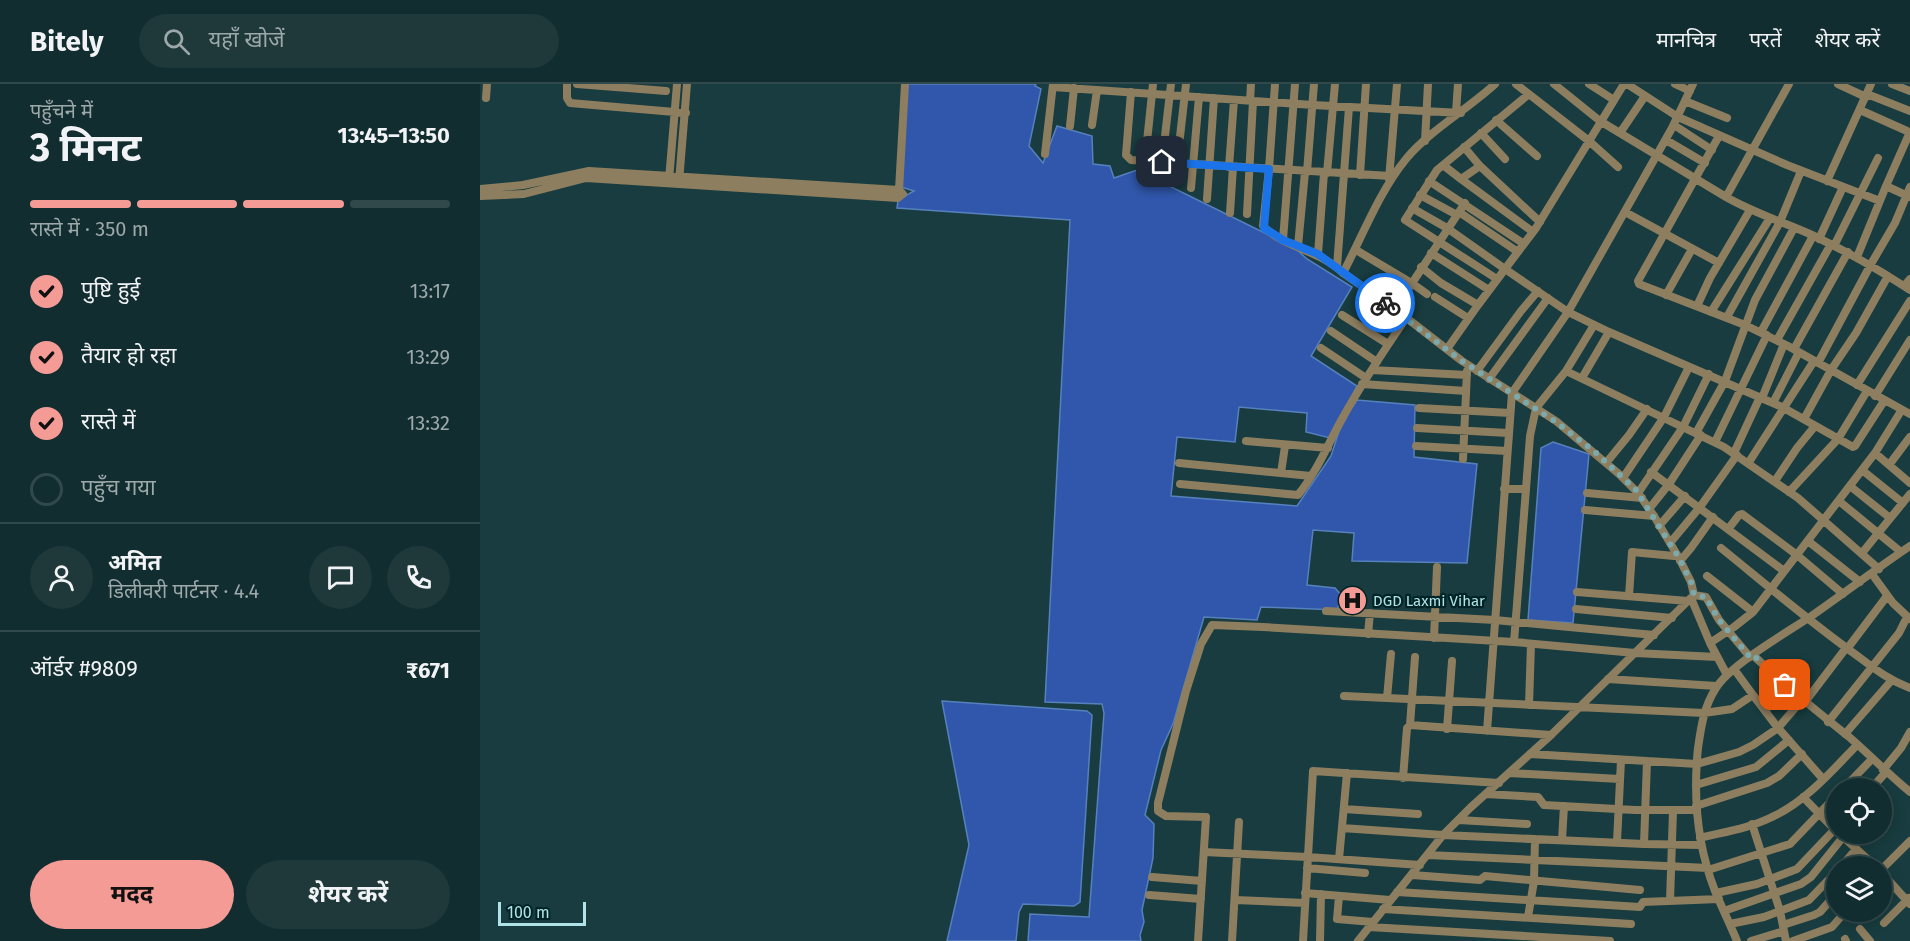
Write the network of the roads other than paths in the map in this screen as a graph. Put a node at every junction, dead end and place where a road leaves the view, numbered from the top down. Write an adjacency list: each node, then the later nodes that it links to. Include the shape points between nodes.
1 (487, 84): 45 (street)
2 (567, 84): 61 (street, via 570,103)
3 (577, 84): 28 (street)
4 (677, 84): 61 (street)
5 (687, 84): 62 (street)
6 (905, 84): 106 (street, via 899,190 843,191)
7 (1153, 84): 38 (street)
8 (1171, 84): 40 (street)
9 (1185, 84): 41 (street)
10 (1251, 84): 49 (street)
11 (1275, 84): 51 (street)
12 (1295, 84): 52 (street)
13 (1314, 84): 53 (street)
14 (1335, 84): 54 (street)
15 (1366, 84): 56 (street)
16 (1397, 84): 57 (street)
17 (1428, 84): 59 (street)
18 (1458, 84): 63 (street)
19 (1516, 84): 39 (street)
20 (1554, 84): 67 (street)
21 (1589, 84): 48 (street)
22 (1625, 84): 42 (street); 48 (street)
23 (1675, 84): 32 (street)
24 (1789, 84): 79 (street)
25 (1838, 84): 43 (street)
26 (1871, 84): 43 (street)
27 (1892, 84): 37 (street)
28 (596, 85): 36 (street)
29 (1053, 85): 30 (street); 80 (street)
30 (1075, 86): 33 (street); 69 (street)
31 (1491, 86): 63 (street)
32 (1691, 87): 50 (street)
33 (1100, 88): 34 (street); 68 (street)
34 (1120, 88): 35 (street)
35 (1134, 90): 38 (street); 85 (street, via 1126,155 1131,160)
36 (666, 91)
37 (1910, 91)
38 (1152, 94): 40 (street); 85 (street)
39 (1529, 94): 66 (street); 76 (street)
40 (1170, 95): 41 (street); 86 (street)
41 (1184, 96): 44 (street); 87 (street)
42 (1645, 96): 64 (street); 72 (street)
43 (1866, 96): 58 (street); 60 (street)
44 (1199, 97): 46 (street); 89 (street)
45 (486, 98)
46 (1214, 98): 47 (street); 90 (street)
47 (1234, 100): 49 (street); 93 (street)
48 (1614, 100): 67 (street)
49 (1251, 101): 51 (street); 94 (street)
50 (1685, 101): 64 (street); 65 (street)
51 (1274, 102): 52 (street); 96 (street)
52 (1294, 104): 53 (street); 97 (street)
53 (1313, 105): 54 (street); 99 (street)
54 (1334, 106): 55 (street); 100 (street)
55 (1349, 107): 56 (street); 101 (street)
56 (1364, 108): 57 (street); 102 (street)
57 (1396, 110): 59 (street); 107 (street)
58 (1860, 110): 109 (street); 110 (street, via 1909,134)
59 (1426, 111): 63 (street); 75 (street)
60 (1910, 111)
61 (675, 112): 62 (street); 105 (street)
62 (686, 113): 106 (street)
63 (1458, 113): 75 (street)
64 (1678, 117): 70 (street); 73 (street)
65 (1727, 118)
66 (1496, 120): 71 (street); 81 (street)
67 (1600, 121): 72 (street); 76 (street)
68 (1092, 125)
69 (1070, 126)
70 (1674, 126): 74 (street); 78 (street)
71 (1481, 133): 77 (street); 84 (street)
72 (1620, 133): 82 (street)
73 (1719, 136): 78 (street); 79 (street)
74 (1666, 140): 82 (street); 88 (street)
75 (1425, 141): 107 (street)
76 (1589, 141): 95 (street); 129 (street)
77 (1464, 147): 91 (street); 92 (street)
78 (1712, 150): 88 (street)
79 (1752, 151): 98 (street); 118 (street)
80 (1045, 154)
81 (1537, 156)
82 (1657, 156): 104 (street); 124 (street)
83 (1878, 158): 115 (street)
84 (1505, 159)
85 (1145, 161): 86 (street)
86 (1162, 162): 87 (street)
87 (1177, 163): 89 (street)
88 (1705, 163): 104 (street)
89 (1194, 164): 90 (street); 112 (street)
90 (1209, 165): 93 (street); 119 (street)
91 (1443, 165): 103 (street); 108 (street)
92 (1480, 166): 103 (street); 129 (street)
93 (1231, 167): 94 (street); 125 (street)
94 (1249, 168): 96 (street); 126 (street)
95 (1618, 168)
96 (1269, 169): 97 (street); 136 (street, via 1263,226)
97 (1289, 171): 99 (street); 136 (street)
98 (1801, 171): 109 (street); 130 (street)
99 (1306, 172): 100 (street); 139 (street)
100 (1326, 173): 101 (street); 145 (street)
101 (1345, 174): 102 (street); 151 (street)
102 (1360, 175): 107 (street)
103 (1461, 179): 133 (street)
104 (1695, 179): 118 (street); 134 (street)
105 (669, 180): 106 (street); 113 (street, via 589,171 523,185); 117 (street, via 586,178 524,194)
106 (679, 180)
107 (1389, 181): 142 (street)
108 (1430, 181): 116 (street); 121 (street)
109 (1827, 181): 111 (street)
110 (1886, 186): 114 (street); 120 (street)
111 (1843, 187): 115 (street); 135 (street)
112 (1191, 188)
113 (480, 189)
114 (1909, 193): 148 (street)
115 (1862, 194): 120 (street); 138 (street)
116 (1420, 195): 122 (street); 127 (street)
117 (480, 196)
118 (1726, 197): 123 (street)
119 (1207, 199)
120 (1880, 201): 146 (street)
121 (1465, 203): 127 (street); 140 (street)
122 (1412, 208): 131 (street); 137 (street, via 1405,222)
123 (1750, 210): 128 (street); 147 (street)
124 (1625, 212): 134 (street); 164 (street)
125 (1230, 213)
126 (1246, 214)
127 (1458, 214): 131 (street); 140 (street)
128 (1770, 218): 130 (street); 165 (street)
129 (1540, 222): 133 (street)
130 (1780, 222): 132 (street); 167 (street)
131 (1447, 228): 137 (street); 150 (street)
132 (1794, 228): 135 (street); 171 (street, via 1755,300)
133 (1533, 232): 140 (street)
134 (1665, 234): 141 (street); 158 (street, via 1638,282)
135 (1816, 238): 138 (street); 174 (street)
136 (1283, 240): 139 (street)
137 (1439, 242): 144 (street); 153 (street)
138 (1833, 245): 143 (street); 176 (street)
139 (1298, 246): 145 (street)
140 (1521, 248): 150 (street)
141 (1692, 249): 147 (street); 158 (street)
142 (1356, 250): 151 (street); 154 (street)
143 (1848, 252): 146 (street); 180 (street)
144 (1431, 253): 149 (street); 156 (street)
145 (1318, 254): 151 (street)
146 (1857, 257): 148 (street)
147 (1719, 263): 162 (street)
148 (1871, 264): 152 (street); 181 (street)
149 (1422, 267): 154 (street); 161 (street)
150 (1505, 269): 153 (street); 157 (street)
151 (1340, 270): 163 (street)
152 (1888, 276): 155 (street); 185 (street)
153 (1497, 279): 156 (street)
154 (1413, 284): 163 (street); 169 (street)
155 (1908, 285)
156 (1489, 290): 161 (street)
157 (1538, 291): 159 (street); 186 (street)
158 (1666, 295): 162 (street)
159 (1548, 298): 164 (street); 191 (street)
160 (1910, 301): 194 (street)
161 (1478, 305): 169 (street)
162 (1697, 306): 165 (street)
163 (1395, 309): 168 (street)
164 (1568, 312): 170 (street); 197 (street)
165 (1712, 312): 167 (street)
166 (1342, 315): 177 (street)
167 (1727, 317): 171 (street)
168 (1406, 318): 177 (street); 179 (street)
169 (1468, 318): 179 (street)
170 (1594, 325): 173 (street); 187 (street)
171 (1746, 325): 174 (street); 193 (street)
172 (1331, 331): 183 (street)
173 (1608, 332): 184 (street); 190 (street)
174 (1764, 334): 176 (street); 195 (street)
175 (1910, 340): 198 (street)
176 (1780, 342): 180 (street); 199 (street)
177 (1388, 344): 183 (street)
178 (1321, 348): 192 (street)
179 (1447, 349): 182 (street)
180 (1796, 351): 181 (street); 201 (street)
181 (1816, 362): 185 (street); 202 (street)
182 (1467, 365): 186 (street); 189 (street)
183 (1374, 366): 189 (street); 192 (street)
184 (1689, 367): 188 (street); 209 (street)
185 (1831, 370): 194 (street); 210 (street)
186 (1477, 371): 191 (street)
187 (1566, 371): 190 (street); 204 (street)
188 (1709, 374): 193 (street); 212 (street)
189 (1467, 375): 196 (street)
190 (1582, 378): 205 (street)
191 (1490, 379): 197 (street)
192 (1364, 381): 196 (street); 223 (street)
193 (1725, 381): 195 (street); 216 (street)
194 (1857, 385): 198 (street)
195 (1742, 389): 199 (street); 220 (street)
196 (1466, 391): 206 (street)
197 (1512, 393): 204 (street); 208 (street)
198 (1871, 393): 200 (street); 218 (street)
199 (1761, 397): 201 (street); 227 (street)
200 (1884, 401): 207 (street); 218 (street, via 1855,447)
201 (1773, 403): 202 (street)
202 (1783, 407): 210 (street); 229 (street)
203 (1419, 408): 206 (street)
204 (1536, 408): 231 (street); 244 (street)
205 (1647, 409): 209 (street); 231 (street)
206 (1465, 411): 208 (street); 214 (street)
207 (1906, 412): 226 (street)
208 (1510, 413): 215 (street)
209 (1664, 417): 212 (street); 237 (street)
210 (1804, 419): 211 (street)
211 (1815, 426): 218 (street); 238 (street)
212 (1683, 427): 216 (street); 234 (street)
213 (1417, 428): 214 (street)
214 (1464, 431): 215 (street); 224 (street)
215 (1508, 433): 225 (street)
216 (1698, 434): 220 (street); 241 (street)
217 (1910, 436): 232 (street)
218 (1838, 439): 246 (street)
219 (1246, 441): 221 (street)
220 (1715, 442): 227 (street)
221 (1285, 446): 223 (street); 235 (street)
222 (1416, 446): 224 (street)
223 (1328, 448): 236 (street)
224 (1463, 448): 225 (street); 228 (street)
225 (1507, 451): 243 (street)
226 (1875, 453): 232 (street); 233 (street)
227 (1735, 454): 229 (street); 252 (street)
228 (1463, 459)
229 (1749, 462): 238 (street)
230 (1179, 463): 235 (street)
231 (1606, 463): 237 (street)
232 (1889, 465): 239 (street)
233 (1862, 470): 242 (street); 251 (street)
234 (1651, 472): 241 (street); 248 (street)
235 (1281, 473): 236 (street)
236 (1311, 476): 240 (street, via 1296,495)
237 (1623, 478): 248 (street)
238 (1775, 482): 246 (street)
239 (1910, 483)
240 (1180, 484)
241 (1669, 484): 249 (street); 254 (street)
242 (1850, 486): 250 (street); 256 (street)
243 (1504, 489): 244 (street); 288 (street)
244 (1526, 489): 289 (street)
245 (1587, 492): 248 (street)
246 (1789, 492): 257 (street)
247 (1910, 494): 251 (street)
248 (1640, 495): 254 (street)
249 (1685, 496): 252 (street); 258 (street)
250 (1839, 501): 257 (street); 260 (street)
251 (1903, 503): 256 (street)
252 (1700, 507): 255 (street); 262 (street)
253 (1584, 510): 254 (street)
254 (1651, 513): 258 (street)
255 (1713, 517): 259 (street); 268 (street, via 1691,548)
256 (1890, 518): 260 (street)
257 (1824, 521): 261 (street); 266 (street)
258 (1659, 526): 262 (street)
259 (1729, 528): 267 (street, via 1742,514); 270 (street)
260 (1878, 532): 265 (street); 266 (street)
261 (1808, 541): 267 (street); 273 (street)
262 (1670, 543): 268 (street)
263 (1910, 546): 265 (street)
264 (1721, 548): 274 (street)
265 (1901, 552): 271 (street)
266 (1862, 553): 271 (street)
267 (1797, 555): 270 (street); 276 (street)
268 (1677, 559): 277 (street, via 1632,552); 279 (street, via 1691,582)
269 (1437, 567): 284 (street)
270 (1784, 572): 274 (street)
271 (1875, 572): 273 (street); 278 (street)
272 (1707, 576): 282 (street)
273 (1860, 582): 276 (street)
274 (1771, 589): 282 (street); 286 (street)
275 (1577, 592): 277 (street)
276 (1843, 594): 286 (street)
277 (1629, 596): 279 (street)
278 (1887, 596): 287 (street); 298 (street)
279 (1691, 598): 285 (street); 290 (street, via 1706,597); 296 (street)
280 (1576, 609): 285 (street)
281 (1326, 611): 283 (street)
282 (1753, 612): 290 (street)
283 (1370, 613): 284 (street); 291 (street)
284 (1435, 616): 288 (street); 293 (street)
285 (1672, 618): 292 (street)
286 (1808, 618): 298 (street); 301 (street)
287 (1908, 618): 305 (street)
288 (1495, 620): 289 (street); 294 (street)
289 (1516, 622): 292 (street); 295 (street)
290 (1728, 631): 296 (street); 301 (street)
291 (1368, 634): 293 (street); 379 (street, via 1256,626 1210,627 1186,691 1158,803 1158,811 1166,816 1206,817)
292 (1654, 635): 299 (street)
293 (1434, 638): 294 (street)
294 (1494, 641): 295 (street); 318 (street)
295 (1514, 642): 297 (street)
296 (1710, 643): 303 (street)
297 (1531, 644): 299 (street); 319 (street)
298 (1847, 648): 305 (street); 317 (street)
299 (1635, 653): 303 (street); 307 (street)
300 (1391, 654): 314 (street)
301 (1751, 656): 306 (street); 310 (street)
302 (1415, 657): 315 (street)
303 (1717, 657): 306 (street)
304 (1452, 661): 316 (street)
305 (1872, 667): 308 (street); 323 (street)
306 (1731, 672): 309 (street); 312 (street)
307 (1608, 679): 309 (street); 320 (street)
308 (1891, 681): 311 (street); 329 (street)
309 (1716, 686): 322 (street)
310 (1788, 688): 317 (street); 321 (street)
311 (1910, 688)
312 (1753, 695): 321 (street); 322 (street, via 1732,709)
313 (1344, 696): 314 (street)
314 (1387, 698): 315 (street)
315 (1413, 700): 316 (street); 324 (street)
316 (1449, 701): 318 (street); 326 (street)
317 (1803, 701): 323 (street); 325 (street)
318 (1489, 703): 319 (street); 327 (street)
319 (1529, 705): 320 (street)
320 (1580, 707): 322 (street); 330 (street)
321 (1765, 710): 325 (street)
322 (1704, 713): 338 (street)
323 (1828, 722): 329 (street)
324 (1410, 725): 326 (street); 342 (street)
325 (1778, 728): 331 (street); 338 (street, via 1739,752)
326 (1447, 729): 327 (street)
327 (1487, 732): 330 (street)
328 (1910, 732): 339 (street)
329 (1845, 734): 332 (street)
330 (1551, 735): 333 (street)
331 (1789, 740): 334 (street); 348 (street, via 1756,767)
332 (1857, 745): 335 (street); 346 (street)
333 (1530, 754): 336 (street); 341 (street)
334 (1802, 754): 346 (street); 354 (street, via 1767,783)
335 (1872, 759): 339 (street); 343 (street)
336 (1621, 760): 337 (street); 345 (street)
337 (1647, 761): 338 (street); 357 (street)
338 (1697, 764): 348 (street)
339 (1884, 771): 344 (street); 349 (street)
340 (1347, 773): 342 (street); 355 (street); 385 (street, via 1312,772)
341 (1510, 773): 345 (street); 347 (street)
342 (1403, 777): 347 (street)
343 (1854, 778)
344 (1879, 778)
345 (1620, 779): 356 (street)
346 (1823, 779): 351 (street)
347 (1499, 783): 350 (street)
348 (1696, 785): 354 (street)
349 (1910, 792)
350 (1486, 794): 352 (street, via 1538,797 1543,804); 361 (street)
351 (1803, 797): 359 (street); 365 (street, via 1783,812)
352 (1564, 806): 356 (street); 369 (street)
353 (1826, 806): 359 (street)
354 (1696, 808): 358 (street); 372 (street)
355 (1344, 809): 360 (street); 366 (street)
356 (1618, 809): 357 (street); 371 (street)
357 (1645, 810): 358 (street); 373 (street)
358 (1673, 811): 377 (street)
359 (1819, 813): 362 (street); 381 (street, via 1790,844)
360 (1418, 814)
361 (1459, 820): 364 (street); 367 (street)
362 (1826, 820)
363 (1239, 822): 380 (street)
364 (1527, 824)
365 (1752, 824): 372 (street); 381 (street)
366 (1342, 828): 367 (street); 386 (street)
367 (1443, 835): 368 (street); 382 (street)
368 (1535, 839): 369 (street); 387 (street)
369 (1562, 840): 371 (street)
370 (1910, 841): 388 (street)
371 (1617, 842): 373 (street)
372 (1701, 842): 377 (street); 392 (street)
373 (1644, 844): 377 (street)
374 (1826, 844): 396 (street, via 1802,867)
375 (1831, 844): 404 (street, via 1810,877)
376 (1851, 844): 378 (street)
377 (1672, 845): 390 (street)
378 (1857, 849): 383 (street); 384 (street)
379 (1204, 852): 380 (street); 397 (street)
380 (1237, 854): 385 (street); 410 (street)
381 (1761, 854): 392 (street); 396 (street)
382 (1428, 855): 387 (street); 389 (street)
383 (1850, 856)
384 (1861, 856)
385 (1308, 857): 386 (street); 391 (street)
386 (1339, 859): 389 (street)
387 (1535, 860): 390 (street); 398 (street)
388 (1892, 860)
389 (1420, 865): 394 (street)
390 (1671, 866): 392 (street); 414 (street)
391 (1307, 868): 393 (street); 403 (street)
392 (1708, 869): 408 (street)
393 (1365, 873)
394 (1412, 875): 398 (street); 402 (street)
395 (1152, 878): 397 (street)
396 (1770, 879): 404 (street); 408 (street)
397 (1203, 881): 409 (street)
398 (1534, 881): 401 (street); 413 (street)
399 (1892, 882): 412 (street)
400 (1826, 883): 419 (street, via 1812,899)
401 (1640, 890)
402 (1397, 892): 411 (street); 413 (street)
403 (1305, 893): 405 (street); 415 (street)
404 (1774, 893): 418 (street); 419 (street)
405 (1321, 894): 407 (street); 431 (street)
406 (1149, 895): 409 (street)
407 (1339, 896): 411 (street); 425 (street, via 1337,920)
408 (1717, 896): 414 (street); 418 (street)
409 (1201, 899): 428 (street)
410 (1235, 900): 415 (street); 429 (street)
411 (1390, 900): 417 (street)
412 (1909, 900): 420 (street)
413 (1531, 901): 414 (street, via 1640,908 1643,902); 421 (street)
414 (1670, 901)
415 (1305, 903): 430 (street)
416 (1826, 905): 426 (street, via 1815,915)
417 (1383, 909): 421 (street); 425 (street)
418 (1724, 911): 424 (street)
419 (1780, 911): 424 (street); 426 (street)
420 (1892, 915)
421 (1528, 917): 423 (street)
422 (1836, 922): 437 (street)
423 (1631, 924)
424 (1730, 924): 434 (street)
425 (1371, 925): 432 (street); 433 (street)
426 (1784, 928): 435 (street); 436 (street)
427 (1860, 929): 438 (street)
428 (1198, 941)
429 (1232, 941)
430 (1303, 941)
431 (1320, 941)
432 (1359, 941)
433 (1610, 941)
434 (1737, 941)
435 (1751, 941)
436 (1786, 941)
437 (1793, 941)
438 (1870, 941)

